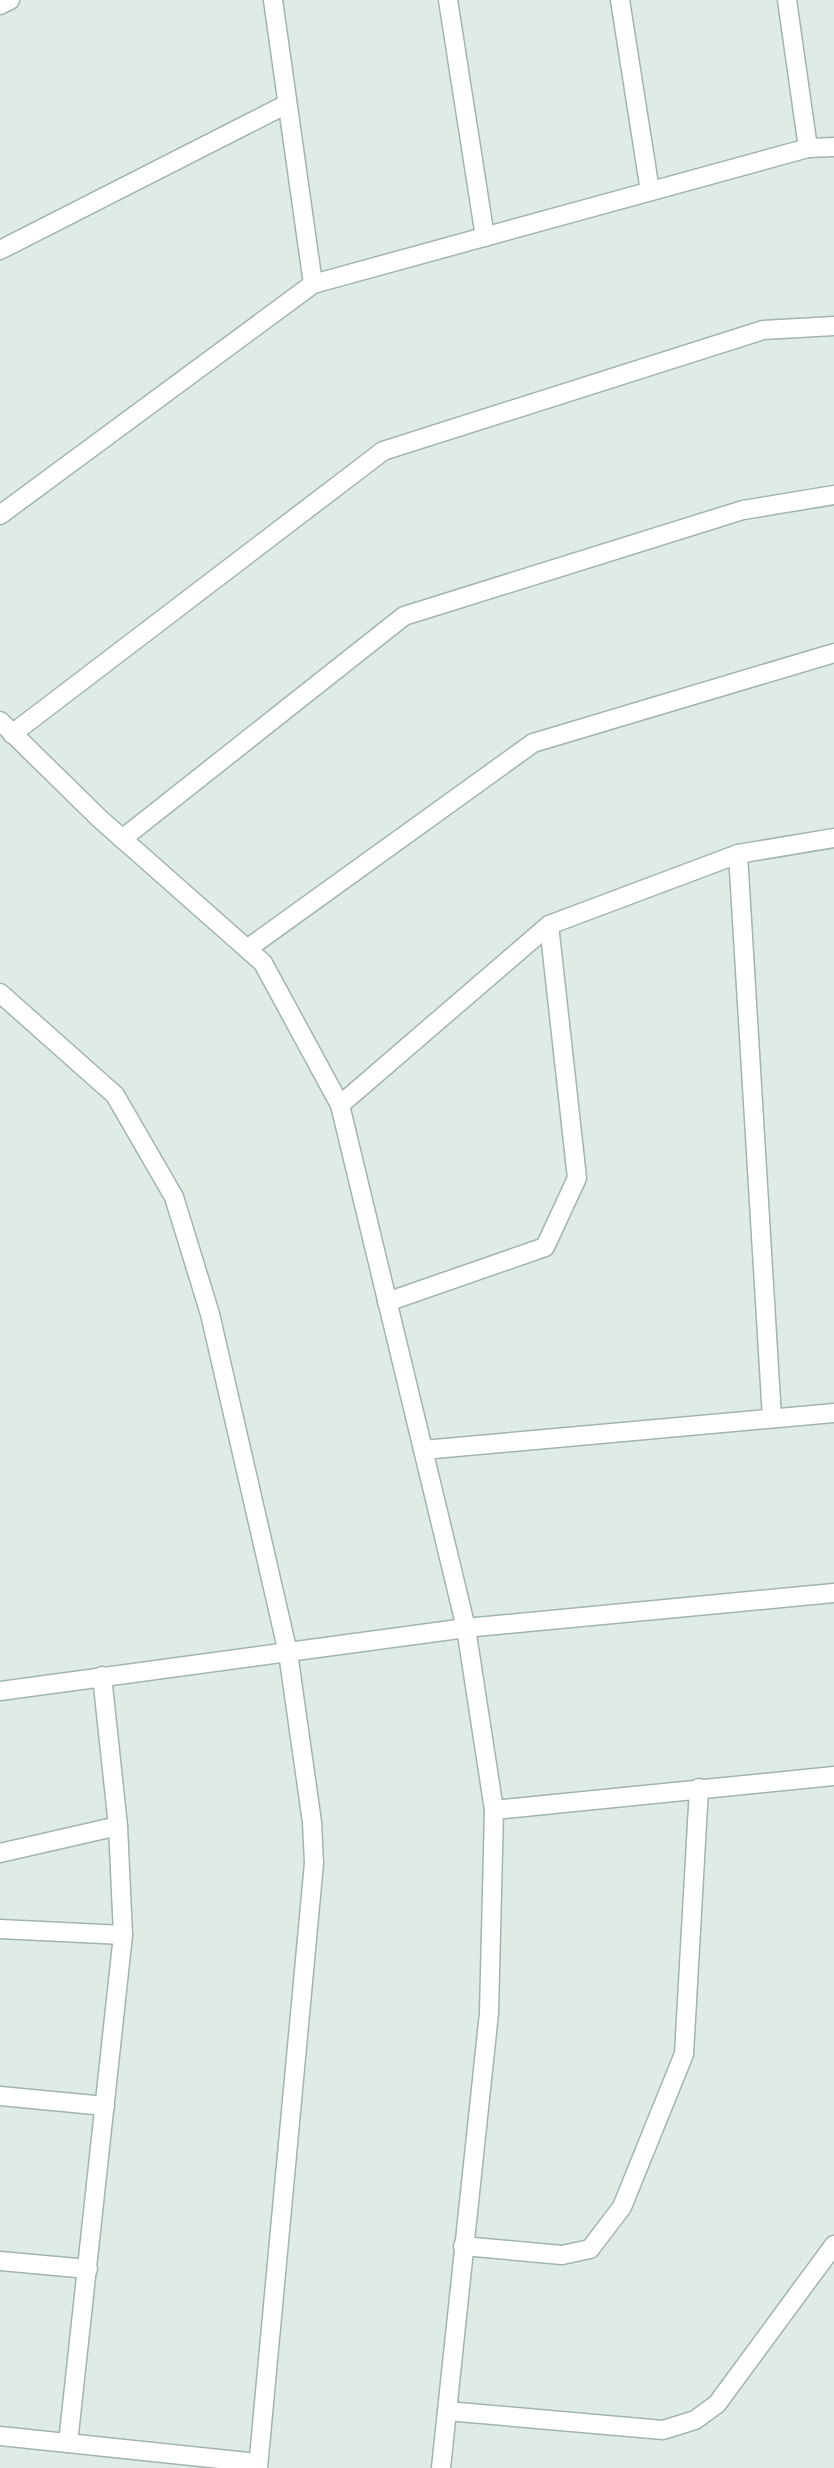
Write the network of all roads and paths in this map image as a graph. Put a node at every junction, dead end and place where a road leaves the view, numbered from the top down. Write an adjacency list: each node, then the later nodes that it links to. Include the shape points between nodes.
1 (10, 0): 6 (street)
2 (273, 0): 7 (street)
3 (448, 0): 11 (street)
4 (620, 0): 10 (street)
5 (788, 0): 9 (street)
6 (0, 5)
7 (287, 104): 12 (street); 13 (street)
8 (834, 147): 9 (street)
9 (808, 148): 10 (street)
10 (650, 191): 11 (street)
11 (485, 237): 13 (street)
12 (0, 250)
13 (313, 284): 16 (street)
14 (834, 326): 18 (street, via 763,330 383,451)
15 (834, 495): 20 (street, via 743,510 404,616)
16 (0, 515)
17 (834, 653): 23 (street, via 534,743)
18 (6, 728): 20 (street)
19 (834, 838): 21 (street)
20 (122, 839): 23 (street)
21 (738, 854): 22 (street); 28 (street)
22 (549, 926): 25 (street); 26 (street, via 577,1178 545,1247)
23 (247, 949): 25 (street, via 263,963)
24 (0, 993): 32 (street, via 115,1095 174,1197 210,1314)
25 (340, 1105): 26 (street)
26 (387, 1302): 29 (street)
27 (834, 1413): 28 (street)
28 (772, 1418): 29 (street)
29 (423, 1450): 31 (street)
30 (834, 1593): 31 (street)
31 (466, 1628): 32 (street); 37 (street)
32 (288, 1653): 33 (street); 51 (street, via 312,1822 314,1863)
33 (102, 1676): 34 (street); 38 (street)
34 (0, 1690)
35 (834, 1776): 36 (street)
36 (699, 1788): 37 (street); 45 (street, via 684,2054 622,2207 590,2249 562,2255)
37 (494, 1810): 45 (street, via 489,2013)
38 (118, 1826): 39 (street); 41 (street)
39 (0, 1853)
40 (0, 1929): 41 (street)
41 (123, 1935): 43 (street)
42 (0, 2096): 43 (street)
43 (105, 2106): 47 (street)
44 (834, 2245): 48 (street, via 717,2404 695,2420 663,2430)
45 (463, 2246): 48 (street)
46 (0, 2261): 47 (street)
47 (88, 2269): 50 (street)
48 (447, 2411): 52 (street)
49 (0, 2436): 50 (street)
50 (68, 2444): 51 (street)
51 (258, 2466)
52 (441, 2468)

